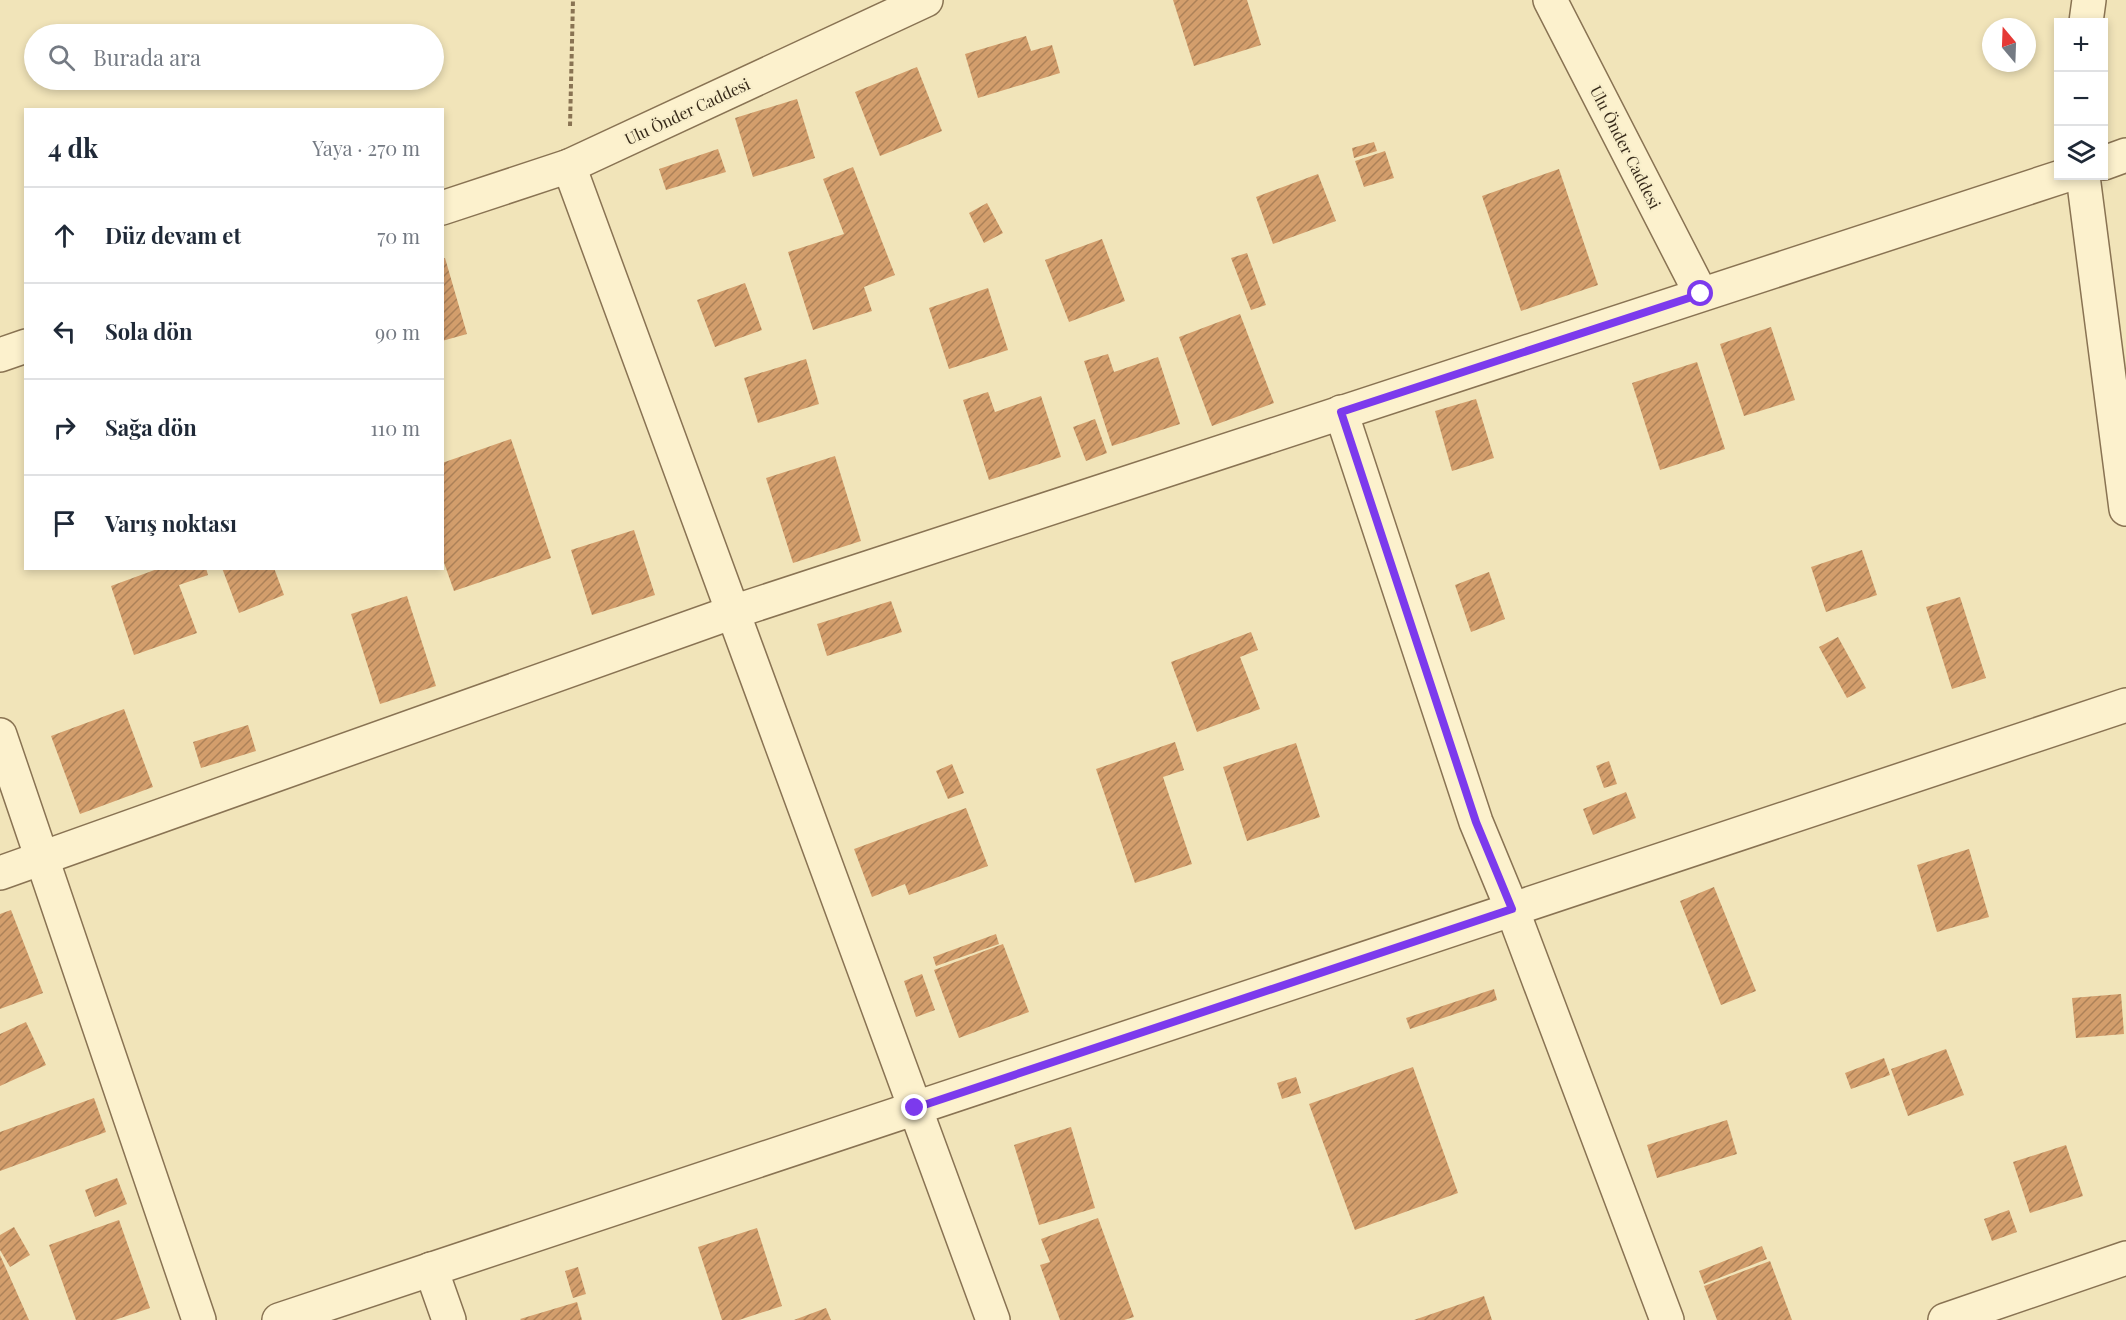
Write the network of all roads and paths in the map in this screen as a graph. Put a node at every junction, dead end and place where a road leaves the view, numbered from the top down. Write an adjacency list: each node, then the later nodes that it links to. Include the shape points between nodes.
1 (573, 0): 8 (path)
2 (926, 0): 8 (street, Ulu Önder Caddesi)
3 (1550, 0): 12 (street, Ulu Önder Caddesi)
4 (2089, 0): 5 (street)
5 (2087, 18)
6 (2126, 155): 7 (street)
7 (2108, 161)
8 (569, 166): 11 (street, Ulu Önder Caddesi); 17 (street)
9 (2054, 179): 12 (street)
10 (2084, 180): 16 (street)
11 (444, 207)
12 (1701, 294): 15 (street)
13 (24, 347): 14 (street)
14 (0, 355)
15 (1341, 412): 17 (street); 22 (street, via 1476,822)
16 (2126, 509)
17 (733, 612): 20 (street); 23 (street)
18 (2126, 705): 22 (street)
19 (0, 735): 20 (street)
20 (42, 858): 21 (street); 26 (street)
21 (0, 873)
22 (1512, 909): 23 (street); 30 (street)
23 (915, 1108): 25 (street); 29 (street)
24 (2126, 1258): 31 (street)
25 (431, 1269): 27 (street); 28 (street)
26 (198, 1320)
27 (279, 1320)
28 (449, 1320)
29 (993, 1320)
30 (1667, 1320)
31 (1945, 1320)

